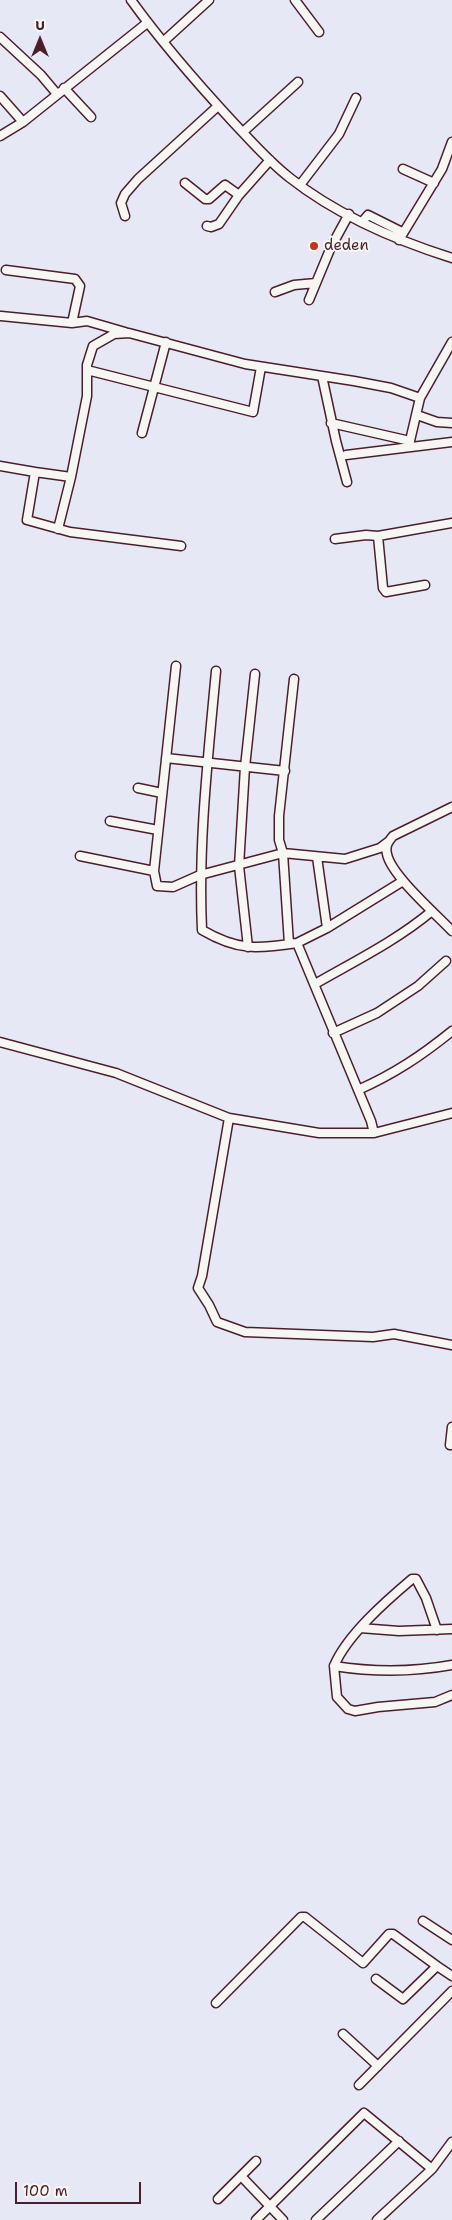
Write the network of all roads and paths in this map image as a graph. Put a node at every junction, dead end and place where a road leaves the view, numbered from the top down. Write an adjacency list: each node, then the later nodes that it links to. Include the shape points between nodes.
1 (131, 0): 4 (street)
2 (208, 0): 7 (street)
3 (295, 0): 5 (street)
4 (148, 23): 7 (street); 9 (street)
5 (319, 32)
6 (0, 37): 9 (street)
7 (164, 41): 12 (street)
8 (298, 82): 15 (street)
9 (60, 91): 13 (street); 14 (street)
10 (0, 96): 14 (street)
11 (356, 98): 22 (street, via 339,134)
12 (218, 106): 15 (street); 25 (street, via 125,194 121,203)
13 (91, 117)
14 (23, 122): 16 (street)
15 (242, 132): 18 (street)
16 (0, 136)
17 (452, 142): 21 (street)
18 (270, 160): 22 (street); 23 (street)
19 (403, 169): 21 (street)
20 (185, 182): 23 (street, via 206,199 225,185)
21 (434, 183): 27 (street)
22 (300, 185): 24 (street)
23 (239, 195): 26 (street, via 218,224)
24 (349, 214): 27 (street); 30 (street)
25 (125, 216)
26 (207, 226)
27 (400, 236): 28 (street)
28 (452, 258)
29 (6, 270): 34 (street, via 75,279 80,286)
30 (316, 283): 31 (street, via 294,285); 32 (street)
31 (275, 292)
32 (309, 300)
33 (1, 316): 34 (street)
34 (72, 323): 35 (street, via 87,321)
35 (130, 333): 36 (street); 39 (street, via 114,334 93,346)
36 (166, 342): 38 (street); 41 (street)
37 (452, 342): 42 (street)
38 (261, 367): 40 (street); 41 (street, via 253,412)
39 (87, 370): 41 (street); 52 (street, via 87,396)
40 (322, 376): 42 (street, via 391,388); 44 (street)
41 (154, 387): 46 (street)
42 (420, 398): 43 (street)
43 (417, 415): 45 (street); 48 (street)
44 (331, 423): 48 (street); 53 (street)
45 (452, 423)
46 (142, 432)
47 (452, 442): 48 (street)
48 (410, 444): 49 (street)
49 (346, 455)
50 (0, 466): 51 (street)
51 (35, 472): 52 (street); 55 (street, via 27,520)
52 (71, 477): 55 (street)
53 (347, 482)
54 (452, 523): 56 (street)
55 (58, 529): 58 (street)
56 (378, 536): 57 (street); 59 (street, via 386,592)
57 (335, 539)
58 (181, 546)
59 (425, 585)
60 (176, 666): 64 (street)
61 (216, 671): 65 (street)
62 (255, 674): 66 (street)
63 (294, 679): 67 (street)
64 (166, 758): 65 (street); 69 (street)
65 (207, 763): 66 (street); 79 (street)
66 (245, 767): 67 (street); 77 (street)
67 (285, 771): 74 (street, via 279,816 279,840)
68 (138, 788): 69 (street)
69 (162, 793): 72 (street)
70 (452, 807): 73 (street, via 393,836)
71 (110, 821): 72 (street)
72 (158, 830): 78 (street)
73 (388, 842): 76 (street, via 380,848 345,859); 80 (street, via 388,859)
74 (283, 853): 76 (street); 77 (street); 84 (street)
75 (80, 856): 78 (street)
76 (316, 857): 82 (street)
77 (239, 866): 79 (street); 85 (street)
78 (154, 871): 79 (street, via 157,886 173,888)
79 (200, 875): 85 (street, via 202,930 220,941)
80 (404, 881): 81 (street); 82 (street)
81 (432, 911): 83 (street); 87 (street, via 412,928)
82 (327, 928): 84 (street)
83 (452, 931)
84 (293, 943): 85 (street); 87 (street)
85 (248, 947)
86 (446, 961): 89 (street, via 418,986 377,1014)
87 (315, 984): 89 (street)
88 (452, 1031): 91 (street, via 389,1077)
89 (333, 1032): 91 (street)
90 (0, 1042): 93 (street, via 116,1073)
91 (358, 1090): 94 (street)
92 (452, 1113): 94 (street)
93 (229, 1118): 94 (street, via 319,1133); 95 (street, via 198,1288 216,1322 245,1332 394,1334)
94 (374, 1133)
95 (452, 1345)
96 (452, 1426): 97 (street)
97 (450, 1445)
98 (360, 1628): 100 (street); 100 (street, via 406,1584 416,1579 422,1586); 102 (street)
99 (452, 1629): 100 (street)
100 (437, 1630)
101 (452, 1665): 102 (street, via 403,1670)
102 (334, 1666): 103 (street, via 337,1697 355,1711 435,1702)
103 (452, 1695)
104 (423, 1921): 105 (street)
105 (452, 1940)
106 (437, 1966): 107 (street); 108 (street, via 403,1999); 110 (street, via 393,1934 389,1934 363,1963 305,1916)
107 (452, 1976)
108 (376, 1979)
109 (452, 1992): 112 (street)
110 (216, 2002)
111 (343, 2034): 112 (street)
112 (378, 2066): 113 (street)
113 (359, 2085)
114 (398, 2141): 117 (street); 120 (street, via 364,2113); 123 (street)
115 (452, 2142): 117 (street)
116 (256, 2161): 118 (street)
117 (432, 2169): 124 (street)
118 (240, 2176): 119 (street); 120 (street)
119 (218, 2199)
120 (270, 2206): 121 (street); 122 (street)
121 (256, 2220)
122 (283, 2220)
123 (316, 2220)
124 (377, 2220)

